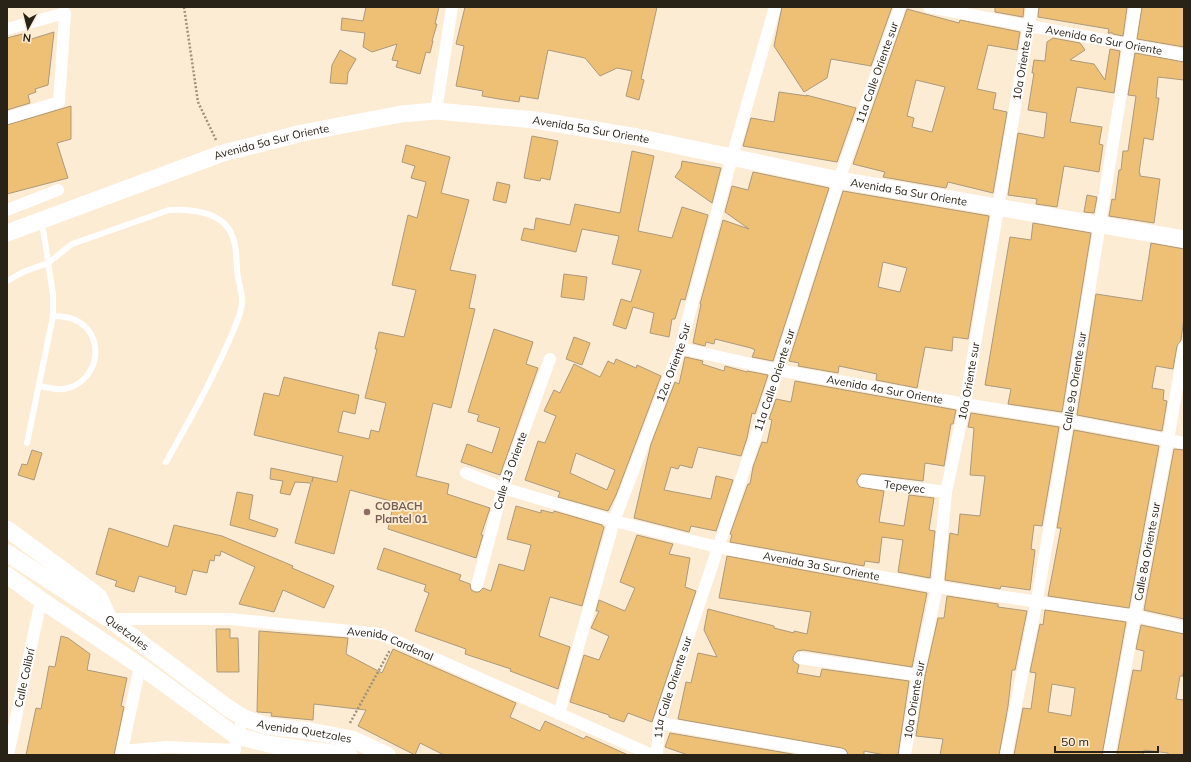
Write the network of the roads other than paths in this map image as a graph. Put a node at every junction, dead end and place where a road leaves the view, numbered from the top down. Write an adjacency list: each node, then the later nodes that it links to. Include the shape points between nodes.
1 (452, 7): 11 (street)
2 (775, 7): 13 (street, 12a. Oriente Sur)
3 (900, 7): 14 (street, 11a Calle Oriente sur)
4 (929, 7): 7 (street, Avenida 6a Sur Oriente)
5 (1032, 7): 7 (street, 10a Oriente sur)
6 (1135, 7): 9 (street, Calle 9a Oriente sur)
7 (1029, 25): 9 (street, Avenida 6a Sur Oriente); 16 (street, 10a Oriente sur)
8 (7, 28): 12 (street, via 65,13 60,102)
9 (1128, 44): 10 (street, Avenida 6a Sur Oriente); 19 (street, Calle 9a Oriente sur)
10 (1184, 55)
11 (436, 111): 13 (street, Avenida 5a Sur Oriente, via 535,120 637,137); 18 (street, Avenida 5a Sur Oriente, via 401,114 302,133 223,153)
12 (7, 118)
13 (732, 157): 14 (street, Avenida 5a Sur Oriente); 25 (street, 12a. Oriente Sur)
14 (839, 180): 16 (street, Avenida 5a Sur Oriente); 28 (street, 11a Calle Oriente sur)
15 (58, 190): 17 (street)
16 (998, 208): 19 (street, Avenida 5a Sur Oriente); 30 (street, 10a Oriente sur)
17 (7, 210)
18 (42, 220): 20 (street, Avenida 5a Sur Oriente); 22 (lane)
19 (1099, 226): 21 (street, Avenida 5a Sur Oriente); 31 (street, Calle 9a Oriente sur)
20 (7, 233)
21 (1184, 239)
22 (48, 263): 23 (lane); 24 (lane); 35 (lane, via 72,244 169,210 184,210 214,217 225,224 233,237 242,303 238,319 218,367)
23 (7, 281)
24 (53, 316): 29 (lane); 29 (lane, via 68,317 80,322 89,331 96,355 86,378 75,385 63,389)
25 (680, 348): 28 (street, Avenida 4a Sur Oriente); 40 (street, 12a. Oriente Sur)
26 (1184, 348): 32 (street, Calle 8a Oriente sur)
27 (550, 359): 38 (street, Calle 13 Oriente)
28 (778, 370): 30 (street, Avenida 4a Sur Oriente); 42 (street, 11a Calle Oriente sur)
29 (39, 386): 33 (lane)
30 (965, 404): 31 (street, Avenida 4a Sur Oriente); 39 (street, 10a Oriente sur)
31 (1068, 421): 32 (street, Avenida 4a Sur Oriente); 48 (street, Calle 9a Oriente sur)
32 (1168, 440): 34 (street, Avenida 4a Sur Oriente); 49 (street, Calle 8a Oriente sur)
33 (26, 443)
34 (1184, 443)
35 (166, 462)
36 (466, 473): 38 (street, Avenida 3a Sur Oriente)
37 (864, 480): 39 (street, Tepeyec)
38 (503, 488): 40 (street, Avenida 3a Sur Oriente); 45 (street, Calle 13 Oriente)
39 (946, 492): 46 (street, 10a Oriente sur)
40 (614, 521): 42 (street, Avenida 3a Sur Oriente); 55 (street, 12a. Oriente Sur)
41 (7, 529): 50 (street, via 93,592 99,598)
42 (717, 547): 46 (street, Avenida 3a Sur Oriente); 57 (street, 11a Calle Oriente sur)
43 (7, 553): 50 (street, Quetzales)
44 (7, 575): 47 (street, Quetzales)
45 (477, 585)
46 (937, 587): 48 (street, Avenida 3a Sur Oriente); 54 (street, 10a Oriente sur)
47 (41, 600): 53 (street, Quetzales); 61 (street, Calle Colibrí)
48 (1037, 600): 49 (street, Avenida 3a Sur Oriente); 67 (street, Calle 9a Oriente sur)
49 (1135, 616): 51 (street, Avenida 3a Sur Oriente); 68 (street, Calle 8a Oriente sur)
50 (109, 619): 55 (street, Avenida Cardenal, via 230,619 380,634); 56 (street, Quetzales)
51 (1184, 627)
52 (800, 658): 54 (street)
53 (140, 666): 58 (street, Quetzales); 60 (street)
54 (918, 675): 66 (street, 10a Oriente sur)
55 (559, 714): 63 (street, Avenida Cardenal)
56 (244, 718): 58 (street); 59 (street, Avenida Quetzales, via 267,726 310,731)
57 (659, 723): 64 (street, 11a Calle Oriente sur); 65 (street)
58 (235, 743): 59 (street, Avenida Quetzales); 60 (street, via 166,747)
59 (349, 745): 62 (street, Avenida Quetzales)
60 (121, 753)
61 (8, 755)
62 (387, 755)
63 (652, 755)
64 (658, 755)
65 (841, 755)
66 (905, 755)
67 (1006, 755)
68 (1108, 755)

